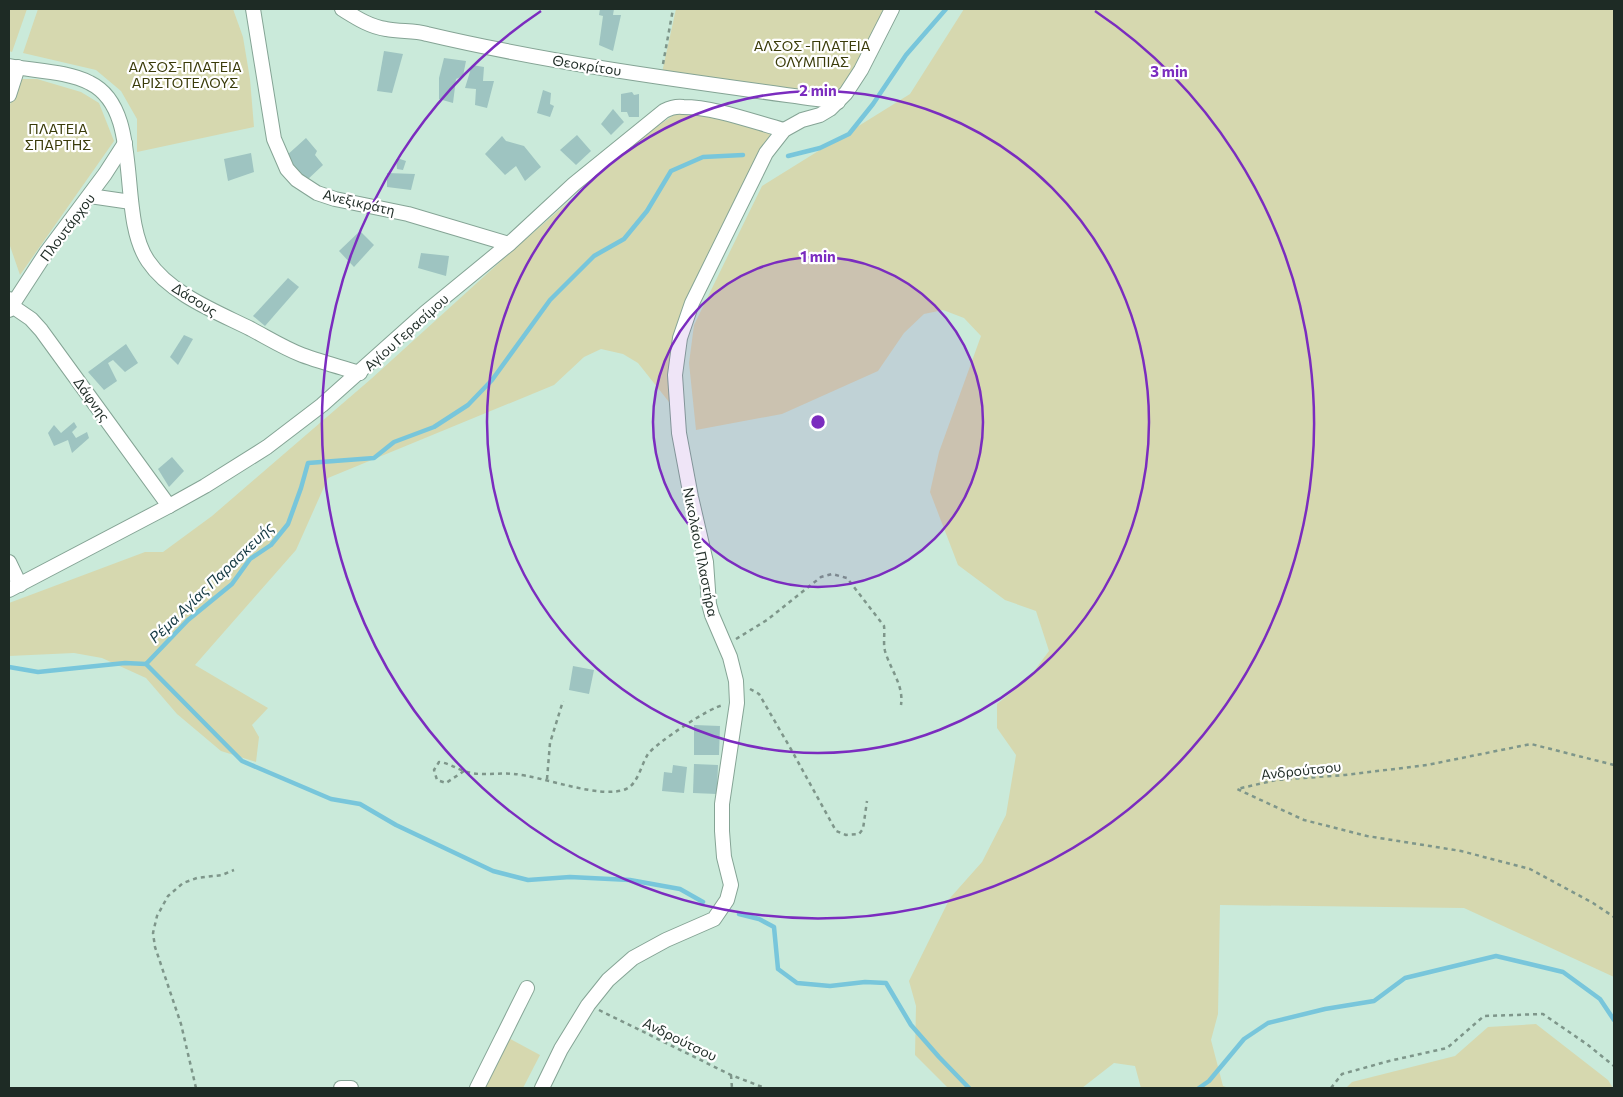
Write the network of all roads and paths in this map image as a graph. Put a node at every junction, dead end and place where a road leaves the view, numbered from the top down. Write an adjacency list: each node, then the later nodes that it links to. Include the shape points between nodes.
1 (253, 9): 13 (street, Ανεξικράτη, via 274,139 284,163 297,180 335,199 403,212)
2 (342, 9): 6 (street, Θεοκρίτου, via 384,29 418,32 522,55)
3 (673, 9): 6 (path)
4 (892, 9): 8 (street, via 861,70)
5 (13, 67): 7 (street); 10 (street, Δάσους, via 66,75 96,86 113,105)
6 (660, 77): 8 (street, Θεοκρίτου)
7 (9, 95)
8 (838, 102): 9 (street, via 820,115)
9 (784, 130): 13 (street, Αγίου Γερασίμου, via 705,110 684,106 670,108 574,184); 19 (street, Νικολάου Πλαστήρα, via 766,153 692,304 680,338 676,362 679,433 706,562 709,604)
10 (125, 143): 11 (street, Πλουτάρχου); 12 (street, Δάσους)
11 (90, 196): 12 (street); 14 (street, Πλουτάρχου)
12 (131, 202): 15 (street, Δάσους, via 142,252 168,283 222,316 300,354)
13 (510, 244): 15 (street, Αγίου Γερασίμου, via 425,313)
14 (10, 305): 16 (street, Δάφνης, via 32,319 41,330)
15 (360, 373): 16 (street, Αγίου Γερασίμου, via 267,447)
16 (170, 506): 18 (street, Αγίου Γερασίμου)
17 (9, 562): 18 (street)
18 (13, 586)
19 (726, 646): 20 (street, Νικολάου Πλαστήρα); 23 (path, via 767,620 821,578 832,574 847,578 884,626 884,649 899,685)
20 (736, 681): 22 (street, Νικολάου Πλαστήρα); 27 (path, via 759,694 836,831 846,835 859,834 863,829)
21 (563, 701): 26 (path, via 550,743)
22 (737, 703): 26 (path, via 719,705 701,714 650,752 628,788 599,791); 31 (street, Νικολάου Πλαστήρα, via 722,804 724,857 731,885 728,900 714,919 633,958 608,980)
23 (901, 705)
24 (1614, 765): 29 (path, Ανδρούτσου, via 1531,744 1428,765 1276,780 1237,789 1304,820 1367,836 1461,851 1530,869 1594,902)
25 (464, 771): 25 (path, via 446,783 437,780 434,770 439,762); 26 (path)
26 (547, 779)
27 (867, 800)
28 (234, 870): 34 (path, via 183,883 168,896 157,916 153,933 154,947 182,1024)
29 (1614, 917)
30 (526, 988): 37 (street)
31 (588, 1005): 33 (path, Ανδρούτσου); 38 (street, Νικολάου Πλαστήρα)
32 (1614, 1066): 41 (path, via 1543,1014 1484,1016 1447,1048 1342,1074)
33 (731, 1075): 39 (path); 40 (path, Ανδρούτσου)
34 (196, 1088)
35 (341, 1088): 36 (street)
36 (351, 1088)
37 (477, 1088)
38 (542, 1088)
39 (732, 1088)
40 (765, 1088)
41 (1331, 1088)

